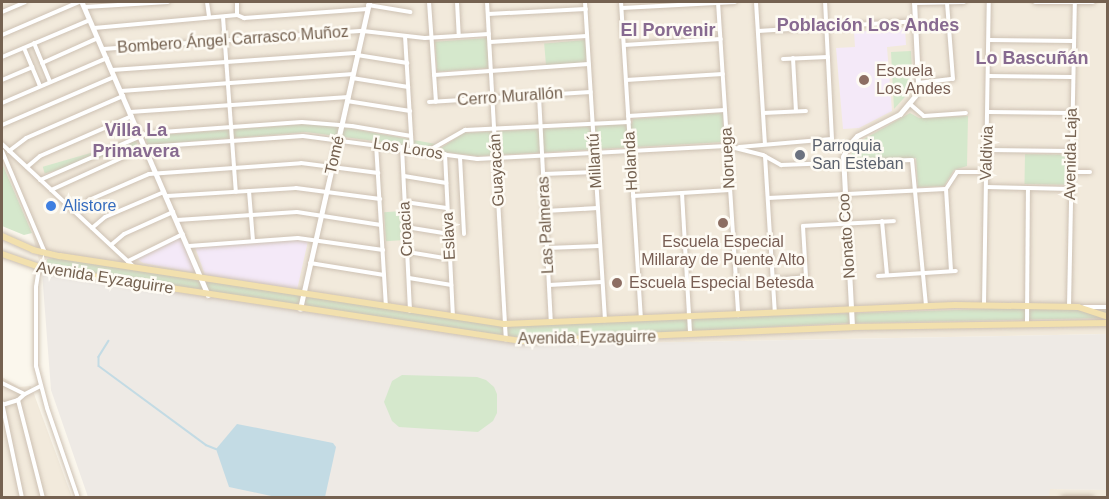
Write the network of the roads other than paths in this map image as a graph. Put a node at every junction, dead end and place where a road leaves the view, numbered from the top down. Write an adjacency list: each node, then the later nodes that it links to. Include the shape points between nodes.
1 (26, 2): 27 (street)
2 (168, 2): 22 (street)
3 (207, 2): 31 (street)
4 (237, 2): 30 (street)
5 (429, 2): 45 (street)
6 (457, 2): 42 (street)
7 (488, 2): 29 (street, Guayacán)
8 (585, 2): 26 (street, Millantú)
9 (621, 2): 25 (street, Holanda)
10 (718, 2): 11 (street); 23 (street); 46 (street, Noruega)
11 (735, 2)
12 (756, 2): 38 (street)
13 (825, 2): 35 (street)
14 (914, 2): 15 (street); 34 (street)
15 (947, 2): 16 (street); 78 (street, via 952,80)
16 (957, 2): 17 (street)
17 (964, 2)
18 (989, 2): 48 (street, Valdivia)
19 (1035, 2): 20 (street)
20 (1075, 2): 21 (street); 49 (street, Avenida Laja)
21 (1093, 2)
22 (82, 3): 33 (street); 40 (street)
23 (670, 3): 25 (street)
24 (368, 5): 28 (street); 30 (street, via 244,18); 37 (street, Tomé)
25 (622, 8): 52 (street, Holanda)
26 (586, 9): 29 (street); 43 (street, Millantú)
27 (2, 12)
28 (410, 12)
29 (488, 14): 39 (street, Guayacán)
30 (237, 15): 32 (street)
31 (209, 17): 32 (street); 36 (street)
32 (223, 17): 47 (street)
33 (90, 20): 36 (street); 51 (street)
34 (915, 21): 35 (street); 78 (street)
35 (826, 27): 38 (street); 57 (street)
36 (94, 28): 44 (street)
37 (363, 31): 41 (street, Bombero Ángel Carrasco Muñoz); 47 (street, Bombero Ángel Carrasco Muñoz); 55 (street, Tomé)
38 (758, 31): 96 (street)
39 (489, 34): 42 (street, Bombero Ángel Carrasco Muñoz); 50 (street, Guayacán)
40 (2, 35)
41 (405, 36): 45 (street, Bombero Ángel Carrasco Muñoz); 63 (street)
42 (459, 36): 45 (street, Bombero Ángel Carrasco Muñoz)
43 (587, 36): 50 (street); 64 (street, Millantú)
44 (98, 38): 54 (street); 62 (street)
45 (432, 38): 69 (street)
46 (721, 39): 52 (street); 68 (street, Noruega)
47 (225, 40): 54 (street, Bombero Ángel Carrasco Muñoz); 61 (street)
48 (989, 40): 49 (street); 72 (street, Valdivia)
49 (1073, 41): 73 (street, Avenida Laja)
50 (490, 42): 67 (street, Guayacán)
51 (34, 43): 53 (street); 62 (street)
52 (624, 45): 75 (street, Holanda)
53 (24, 48): 56 (street); 65 (street)
54 (103, 49): 58 (street)
55 (358, 54): 61 (street); 63 (street); 71 (street, Tomé)
56 (2, 57)
57 (828, 57): 59 (street); 113 (street, Los Loros, via 832,140)
58 (107, 58): 66 (street); 76 (street, Bombero Ángel Carrasco Muñoz)
59 (793, 58): 60 (street); 93 (street)
60 (783, 59)
61 (226, 62): 66 (street); 77 (street)
62 (42, 63): 76 (street)
63 (406, 63): 80 (street)
64 (589, 64): 67 (street); 81 (street, Millantú)
65 (32, 67): 74 (street); 79 (street)
66 (112, 70): 70 (street)
67 (492, 70): 69 (street); 85 (street, Guayacán)
68 (723, 74): 75 (street); 91 (street, Noruega)
69 (434, 75): 87 (street)
70 (115, 76): 82 (street); 102 (street)
71 (353, 76): 77 (street); 80 (street); 84 (street, Tomé)
72 (989, 76): 73 (street); 95 (street, Valdivia)
73 (1072, 77): 98 (street, Avenida Laja)
74 (2, 80)
75 (626, 80): 100 (street, Holanda)
76 (50, 82): 79 (street, Bombero Ángel Carrasco Muñoz)
77 (228, 83): 82 (street); 90 (street)
78 (918, 83): 89 (street)
79 (40, 86): 88 (street, Bombero Ángel Carrasco Muñoz)
80 (408, 87): 92 (street)
81 (591, 92): 83 (street, Cerro Murallón); 101 (street, Millantú)
82 (122, 93): 99 (street); 121 (street, via 26,138)
83 (539, 96): 85 (street, Cerro Murallón); 104 (street, Las Palmeras)
84 (347, 99): 90 (street); 92 (street); 103 (street, Tomé)
85 (493, 99): 87 (street, Cerro Murallón); 106 (street, Guayacán)
86 (429, 102): 87 (street, Cerro Murallón)
87 (436, 102)
88 (2, 103)
89 (910, 104): 97 (street, via 924,116); 131 (street, via 897,116 857,136 847,148)
90 (230, 105): 99 (street); 105 (street)
91 (725, 110): 100 (street); 114 (street, Noruega)
92 (410, 111): 108 (street)
93 (796, 111): 94 (street); 96 (street)
94 (806, 111)
95 (989, 112): 98 (street); 119 (street, Valdivia)
96 (763, 113): 113 (street)
97 (966, 113)
98 (1071, 113): 123 (street, Avenida Laja)
99 (131, 114): 107 (street); 133 (street, via 40,156)
100 (629, 119): 101 (street); 124 (street, Holanda)
101 (593, 123): 104 (street); 126 (street, Millantú)
102 (2, 125)
103 (342, 125): 105 (street, via 302,122); 108 (street); 109 (street, Tomé)
104 (541, 126): 106 (street); 129 (street, Las Palmeras)
105 (231, 127): 107 (street); 110 (street)
106 (495, 128): 122 (street, via 462,131); 130 (street, Guayacán)
107 (141, 136): 115 (street); 143 (street)
108 (411, 136): 118 (street)
109 (339, 139): 110 (street, Los Loros, via 307,136); 112 (street, Los Loros); 132 (street, Tomé)
110 (232, 141): 115 (street, Los Loros); 134 (street)
111 (2, 144): 121 (street)
112 (376, 144): 116 (street, Los Loros); 139 (street)
113 (765, 144): 117 (street, Los Loros)
114 (727, 146): 117 (street, Los Loros); 124 (street, Los Loros); 150 (street, Noruega)
115 (146, 147): 140 (street); 149 (street, Los Loros)
116 (402, 147): 118 (street, Los Loros); 142 (street, Croacia)
117 (738, 147): 127 (street, Los Loros)
118 (412, 149): 122 (street, Los Loros)
119 (988, 150): 123 (street); 136 (street, Valdivia)
120 (2, 151): 189 (street)
121 (9, 151): 133 (street)
122 (427, 151): 125 (street, Los Loros)
123 (1071, 151): 137 (street, Avenida Laja)
124 (631, 152): 126 (street, Los Loros); 158 (street, Holanda)
125 (445, 154): 128 (street, Los Loros); 144 (street, Eslava)
126 (595, 155): 129 (street, Los Loros); 135 (street, Millantú)
127 (765, 156): 131 (street, Los Loros, via 781,165); 159 (street)
128 (460, 157): 130 (street, Los Loros); 178 (street)
129 (543, 157): 130 (street, Los Loros); 141 (street, Las Palmeras)
130 (496, 159): 231 (street, Guayacán)
131 (843, 162): 151 (street, Los Loros, via 913,160); 157 (street, Nonato Coo)
132 (332, 167): 134 (street, via 294,164); 139 (street); 153 (street, Tomé)
133 (27, 168): 143 (street)
134 (234, 168): 140 (street); 154 (street)
135 (596, 172): 141 (street); 163 (street, Millantú)
136 (987, 172): 145 (street, Valdivia); 147 (street, via 957,172)
137 (1071, 172): 138 (street); 148 (street, Avenida Laja)
138 (1090, 172)
139 (378, 173): 160 (street)
140 (157, 174): 156 (street); 165 (street, via 148,174 89,200)
141 (543, 174): 164 (street, Las Palmeras)
142 (404, 176): 144 (street); 161 (street, Croacia)
143 (40, 180): 149 (street)
144 (446, 183): 162 (street, Eslava)
145 (986, 187): 146 (street); 212 (street, Valdivia)
146 (1028, 188): 148 (street); 214 (street)
147 (946, 189): 151 (street); 198 (street, via 954,271)
148 (1070, 189): 216 (street, Avenida Laja)
149 (51, 190): 165 (street)
150 (730, 190): 155 (street); 223 (street, Noruega)
151 (915, 190): 157 (street); 198 (street)
152 (249, 191): 153 (street); 154 (street); 167 (street)
153 (327, 191): 160 (street); 168 (street, Tomé)
154 (236, 192): 156 (street)
155 (682, 193): 158 (street); 226 (street)
156 (166, 194): 166 (street); 175 (street, via 105,217)
157 (844, 194): 159 (street); 172 (street, Nonato Coo)
158 (633, 196): 227 (street, Holanda)
159 (768, 198): 205 (street)
160 (380, 199): 173 (street)
161 (405, 202): 162 (street); 174 (street, Croacia)
162 (447, 208): 177 (street, Eslava)
163 (598, 208): 164 (street); 184 (street, Millantú)
164 (545, 211): 185 (street, Las Palmeras)
165 (76, 212): 175 (street)
166 (174, 212): 169 (street); 182 (street, via 124,234)
167 (251, 215): 168 (street); 169 (street); 181 (street)
168 (321, 215): 173 (street); 180 (street, Tomé)
169 (177, 220): 176 (street)
170 (882, 221): 171 (street); 172 (street); 201 (street)
171 (894, 221)
172 (846, 223): 205 (street, via 803,226 806,278); 220 (street, Nonato Coo)
173 (381, 225): 186 (street)
174 (406, 227): 177 (street); 187 (street, Croacia)
175 (92, 228): 182 (street)
176 (183, 234): 183 (street); 192 (street)
177 (449, 234): 191 (street, Eslava)
178 (464, 234)
179 (2, 237): 189 (main road, Avenida Eyzaguirre)
180 (316, 240): 181 (street); 186 (street); 193 (street, Tomé)
181 (253, 241): 183 (street)
182 (111, 245): 192 (street)
183 (189, 246): 204 (street)
184 (600, 246): 185 (street); 206 (street, Millantú)
185 (547, 248): 208 (street, Las Palmeras)
186 (383, 250): 200 (street)
187 (408, 252): 191 (street); 203 (street, Croacia)
188 (2, 254): 195 (main road, Avenida Eyzaguirre)
189 (46, 254): 190 (main road, Avenida Eyzaguirre)
190 (74, 259): 194 (main road, Avenida Eyzaguirre); 197 (main road)
191 (450, 259): 207 (street, Eslava)
192 (128, 261): 194 (street); 196 (street)
193 (310, 263): 200 (street); 210 (street, Tomé)
194 (119, 265): 196 (main road, Avenida Eyzaguirre)
195 (39, 268): 197 (main road, Avenida Eyzaguirre); 237 (street, via 36,366)
196 (135, 268): 199 (main road, Avenida Eyzaguirre)
197 (72, 273): 209 (main road, Avenida Eyzaguirre)
198 (922, 273): 201 (street); 213 (street)
199 (172, 274): 204 (main road, Avenida Eyzaguirre); 209 (main road)
200 (384, 275): 215 (street)
201 (886, 275): 202 (street)
202 (878, 276)
203 (409, 278): 207 (street); 221 (street, Croacia)
204 (203, 279): 210 (main road, Avenida Eyzaguirre); 211 (street)
205 (773, 280): 222 (street)
206 (602, 282): 208 (street); 228 (street, Millantú)
207 (451, 285): 225 (street, Eslava)
208 (549, 285): 232 (street, Las Palmeras)
209 (169, 288): 211 (main road, Avenida Eyzaguirre)
210 (303, 294): 215 (main road, Avenida Eyzaguirre); 219 (street, Tomé)
211 (208, 295): 219 (main road, Avenida Eyzaguirre)
212 (984, 305): 213 (main road, Avenida Eyzaguirre); 214 (main road, Avenida Eyzaguirre)
213 (926, 306): 220 (main road, Avenida Eyzaguirre)
214 (1027, 306): 216 (main road, Avenida Eyzaguirre); 229 (street)
215 (386, 307): 221 (main road, Avenida Eyzaguirre)
216 (1069, 307): 217 (main road, Avenida Eyzaguirre)
217 (1078, 307): 218 (street, Avenida Eyzaguirre); 224 (main road, Avenida Eyzaguirre)
218 (1107, 307)
219 (300, 309): 235 (main road, Avenida Eyzaguirre)
220 (851, 310): 222 (main road, Avenida Eyzaguirre); 233 (street, Nonato Coo)
221 (410, 311): 225 (main road, Avenida Eyzaguirre)
222 (775, 313): 223 (main road, Avenida Eyzaguirre)
223 (738, 315): 226 (main road, Avenida Eyzaguirre)
224 (1107, 316)
225 (453, 317): 231 (main road, Avenida Eyzaguirre)
226 (689, 317): 227 (main road, Avenida Eyzaguirre); 234 (street)
227 (641, 320): 228 (main road, Avenida Eyzaguirre)
228 (605, 321): 232 (main road, Avenida Eyzaguirre)
229 (1027, 323): 230 (main road, Avenida Eyzaguirre); 233 (main road, Avenida Eyzaguirre)
230 (1107, 323)
231 (504, 324): 232 (main road, Avenida Eyzaguirre); 235 (street, Guayacán)
232 (551, 324)
233 (852, 327): 234 (main road, Avenida Eyzaguirre)
234 (690, 335): 235 (main road, Avenida Eyzaguirre)
235 (506, 339)
236 (2, 383): 238 (street)
237 (41, 386): 238 (street); 243 (street)
238 (25, 393): 239 (street)
239 (18, 400): 240 (street); 242 (street)
240 (2, 404): 241 (street)
241 (22, 498)
242 (43, 498)
243 (78, 498)
244 (1063, 498): 245 (street)
245 (1092, 498)

